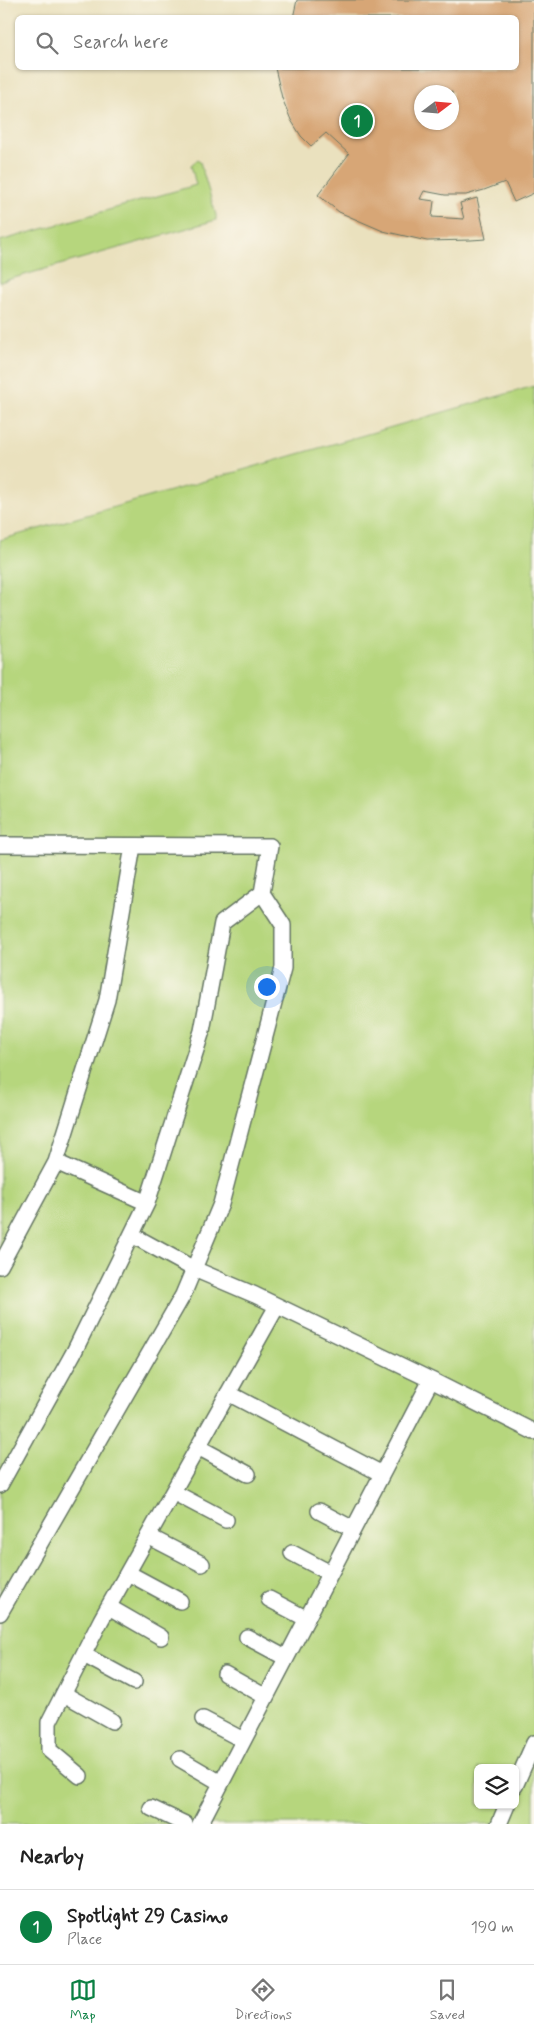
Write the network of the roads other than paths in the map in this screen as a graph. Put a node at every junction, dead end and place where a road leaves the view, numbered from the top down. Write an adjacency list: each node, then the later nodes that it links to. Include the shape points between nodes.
1 (0, 845): 2 (lane)
2 (133, 846): 3 (lane, via 270,846); 4 (lane, via 107,1000)
3 (262, 893): 5 (lane, via 222,923 202,1031); 8 (lane, via 283,925 283,968 221,1204)
4 (56, 1162): 5 (lane); 7 (lane)
5 (147, 1202): 6 (lane)
6 (132, 1235): 8 (lane); 16 (lane, via 74,1352)
7 (0, 1266)
8 (194, 1269): 9 (lane); 29 (lane, via 183,1295)
9 (277, 1306): 10 (lane); 11 (lane)
10 (431, 1380): 12 (lane); 15 (lane)
11 (228, 1393): 13 (lane); 15 (lane)
12 (534, 1432)
13 (198, 1447): 14 (lane); 17 (lane)
14 (248, 1474)
15 (382, 1474): 20 (lane)
16 (0, 1485)
17 (173, 1492): 19 (lane); 21 (lane)
18 (319, 1511): 20 (lane)
19 (226, 1520)
20 (353, 1529): 25 (lane)
21 (148, 1536): 23 (lane); 24 (lane)
22 (292, 1554): 25 (lane)
23 (202, 1564)
24 (128, 1573): 27 (lane); 28 (lane)
25 (330, 1573): 30 (lane)
26 (270, 1599): 30 (lane)
27 (180, 1601)
28 (109, 1607): 31 (lane); 33 (lane)
29 (0, 1613)
30 (307, 1619): 34 (lane)
31 (161, 1637)
32 (247, 1637): 34 (lane)
33 (84, 1655): 36 (lane); 37 (lane)
34 (286, 1658): 38 (lane)
35 (225, 1674): 38 (lane)
36 (134, 1682)
37 (64, 1694): 40 (lane); 44 (lane, via 49,1722 49,1750)
38 (266, 1697): 41 (lane)
39 (203, 1719): 41 (lane)
40 (112, 1721)
41 (243, 1740): 46 (lane)
42 (534, 1743): 45 (lane)
43 (180, 1759): 46 (lane)
44 (80, 1776)
45 (519, 1777)
46 (221, 1783): 50 (lane)
47 (151, 1808): 49 (lane)
48 (505, 1809): 51 (lane)
49 (185, 1824)
50 (200, 1824)
51 (498, 1824)

